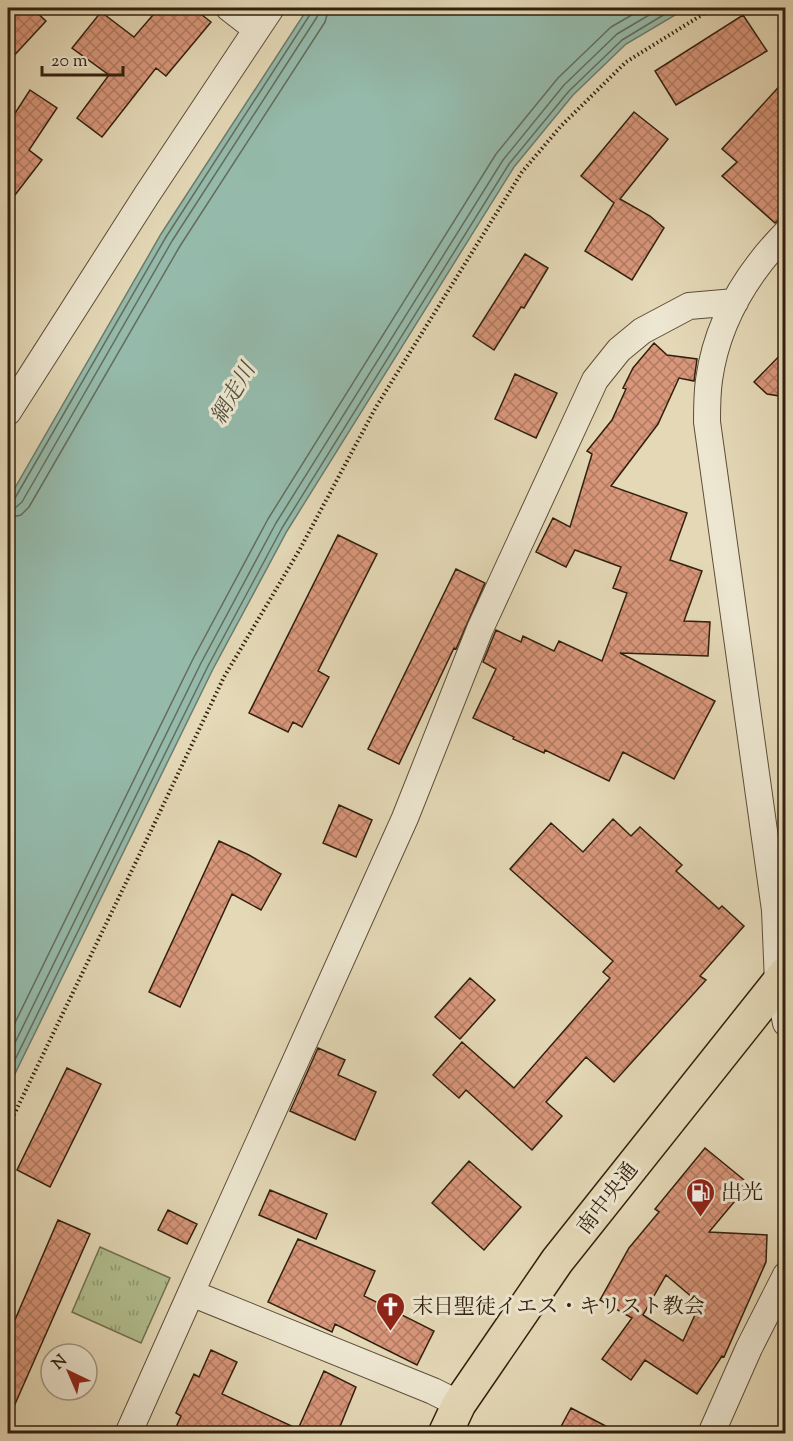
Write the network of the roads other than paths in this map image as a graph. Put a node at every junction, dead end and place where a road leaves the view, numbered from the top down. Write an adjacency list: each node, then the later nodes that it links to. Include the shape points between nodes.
1 (229, 8): 3 (street)
2 (272, 8): 3 (street)
3 (256, 29): 6 (street)
4 (786, 233): 5 (street, via 763,256)
5 (735, 302): 7 (street, via 721,330 709,380 707,422); 10 (street, via 689,306 642,331 619,350 595,381 480,628 405,818)
6 (8, 412)
7 (782, 978): 8 (street); 11 (highway, 南中央通, via 557,1261)
8 (786, 1023)
9 (786, 1275): 14 (street)
10 (192, 1293): 11 (street); 12 (street)
11 (459, 1404): 13 (highway, 南中央通)
12 (128, 1434)
13 (445, 1434)
14 (711, 1434)

